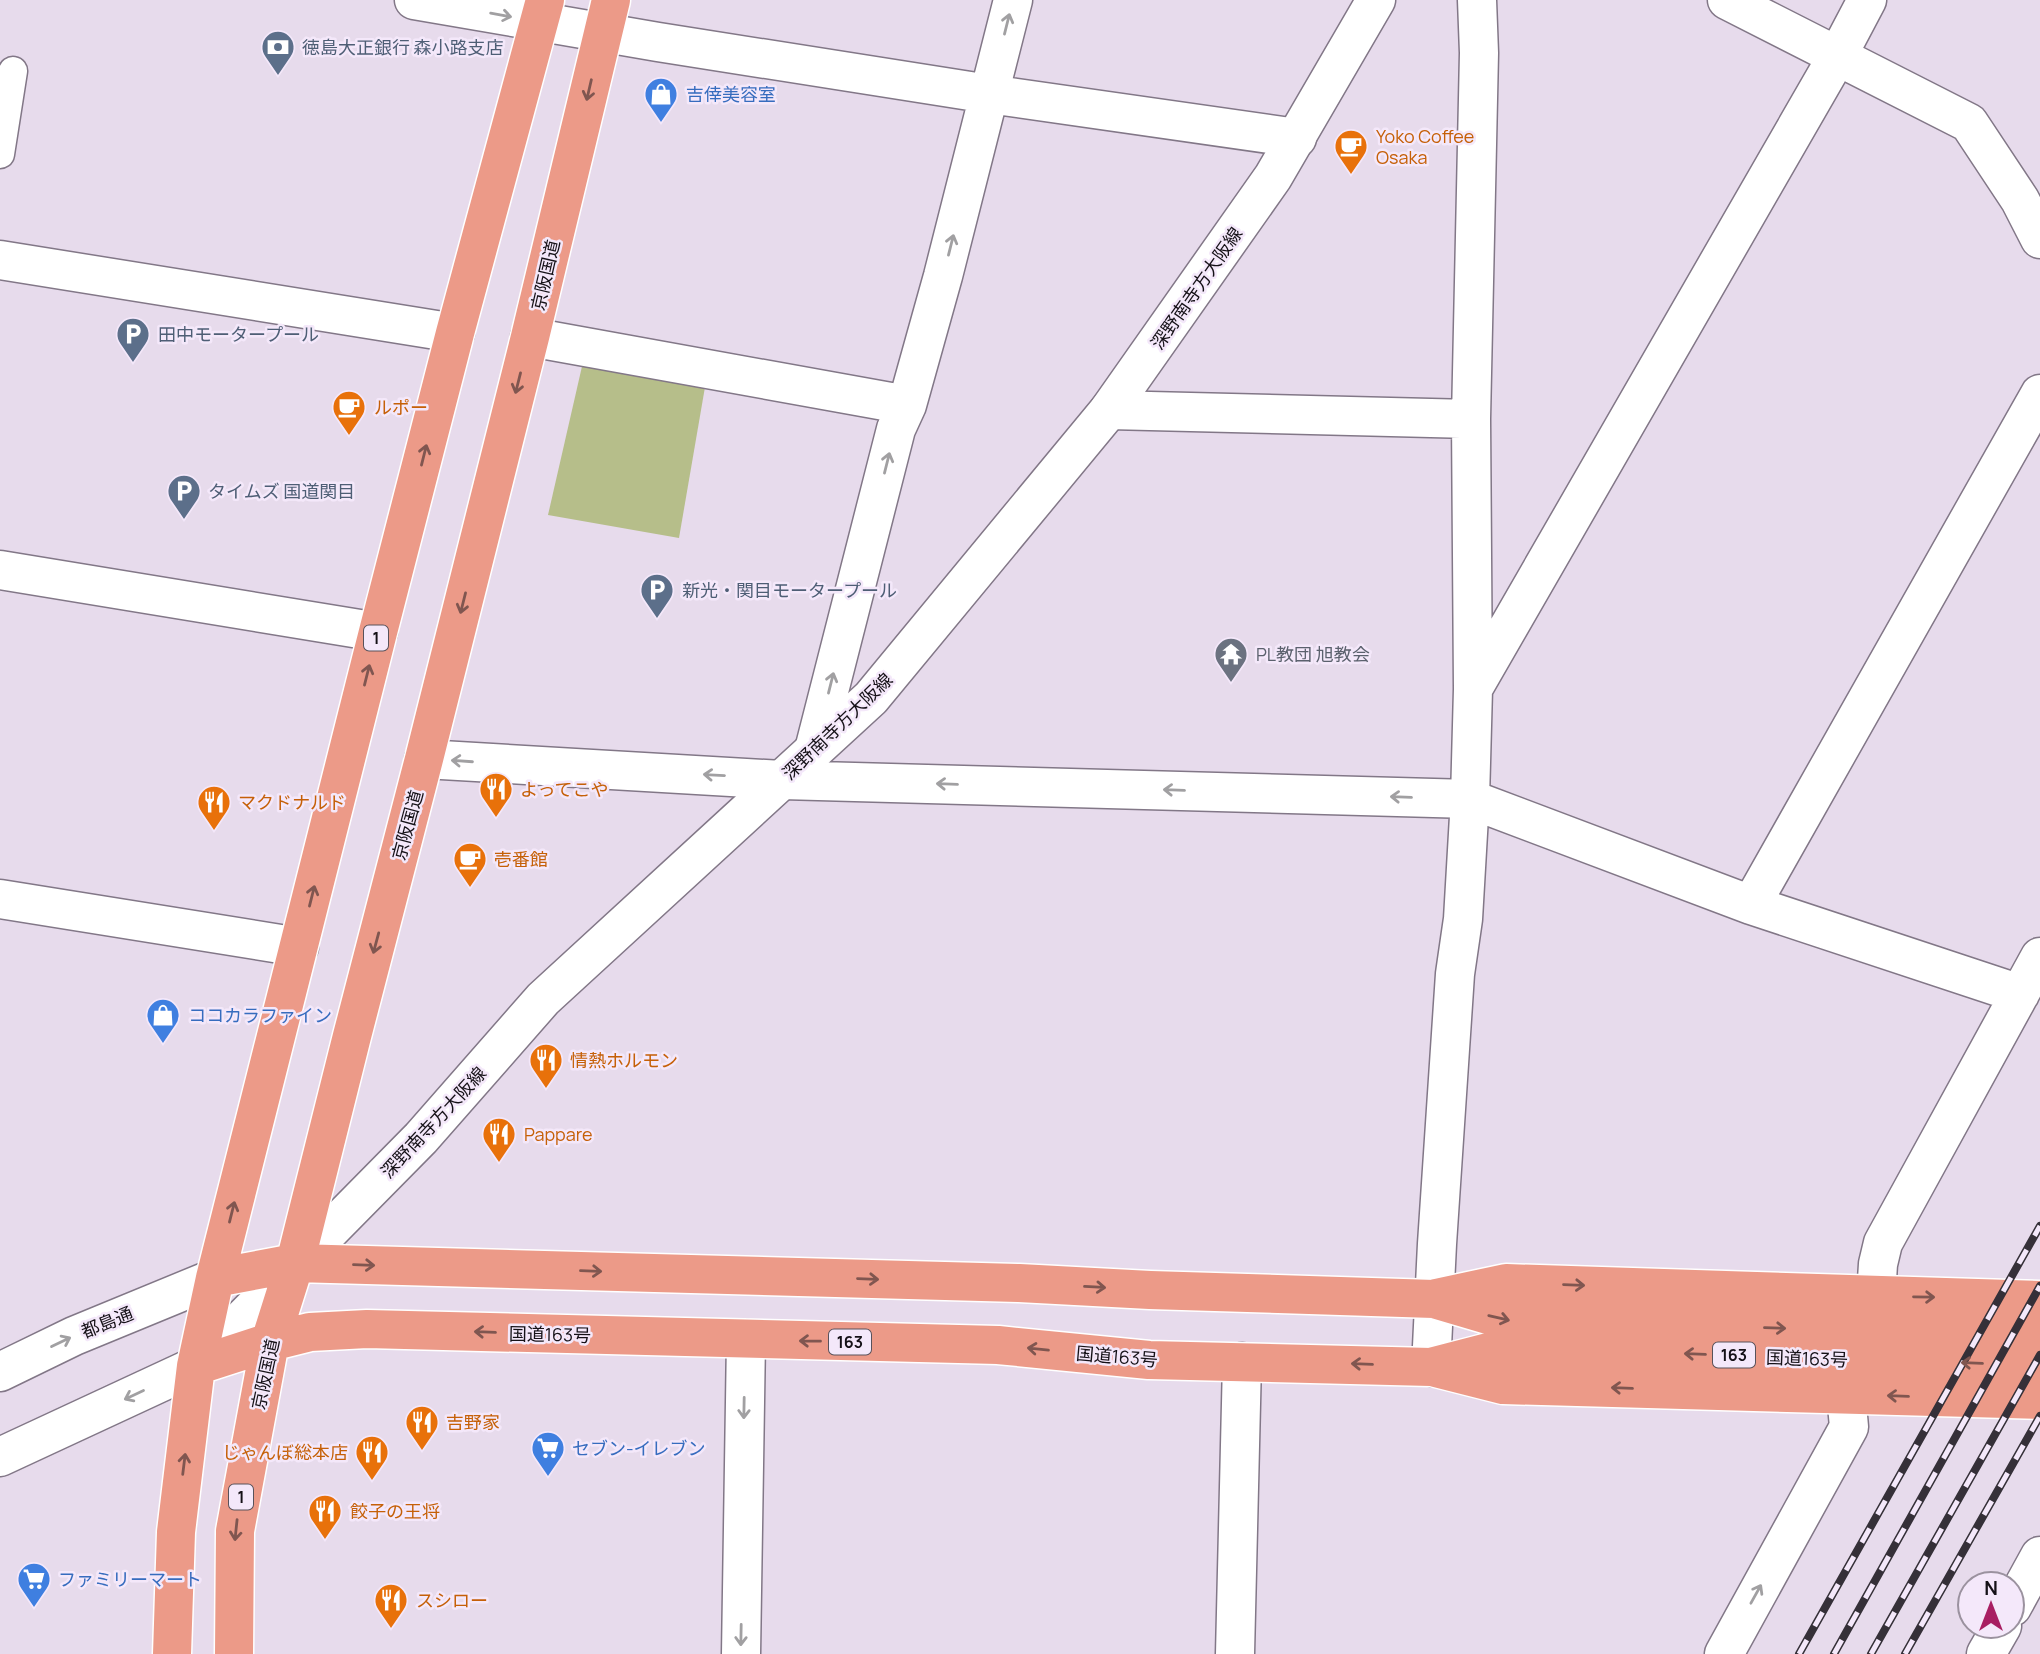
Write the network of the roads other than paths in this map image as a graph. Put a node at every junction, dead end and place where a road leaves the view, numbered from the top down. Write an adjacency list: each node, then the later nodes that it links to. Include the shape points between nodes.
1 (414, 0): 7 (street, one-way to 7)
2 (1013, 0): 11 (street, one-way to 2)
3 (1376, 0): 12 (street, 深野南寺方大阪線)
4 (1477, 0): 21 (street)
5 (1727, 0): 9 (street)
6 (1867, 0): 9 (street)
7 (542, 11): 8 (street); 16 (highway, 1)
8 (607, 16): 11 (street); 17 (highway, 京阪国道 / 1, one-way to 17)
9 (1838, 55): 14 (street, via 1969,123); 24 (street)
10 (13, 71): 13 (lane)
11 (989, 94): 12 (street); 19 (street, one-way to 11)
12 (1297, 138): 20 (street, 深野南寺方大阪線)
13 (0, 154)
14 (2040, 239)
15 (0, 260): 16 (street)
16 (455, 333): 23 (highway, 1, one-way to 16)
17 (530, 337): 19 (street); 26 (highway, 京阪国道 / 1, one-way to 26)
18 (2040, 394): 30 (street)
19 (907, 405): 25 (street, one-way to 19, via 896,429)
20 (1109, 410): 21 (street); 25 (street, 深野南寺方大阪線, via 871,698)
21 (1471, 419): 24 (street)
22 (0, 570): 23 (street)
23 (378, 632): 31 (highway, 1, one-way to 23)
24 (1473, 689): 28 (street)
25 (814, 750): 27 (street, 深野南寺方大阪線)
26 (424, 759): 27 (street, one-way to 26); 34 (highway, 京阪国道 / 1, one-way to 34)
27 (782, 780): 28 (street, one-way to 27); 34 (street, 深野南寺方大阪線, via 543,999 421,1138)
28 (1470, 799): 30 (street); 37 (street)
29 (0, 899): 31 (street)
30 (1751, 905): 33 (street)
31 (299, 947): 35 (highway, 1, one-way to 31)
32 (2040, 957): 33 (street)
33 (2020, 994): 36 (street, via 1883,1243)
34 (295, 1263): 35 (highway, 国道163号 / 163); 37 (highway, 国道163号 / 163, one-way to 37); 41 (highway, 京阪国道 / 1); 44 (street, 深野南寺方大阪線)
35 (215, 1278): 44 (highway, 1); 46 (street, 都島通, one-way to 35)
36 (1877, 1296): 37 (highway, 163, one-way to 36, via 1506,1283); 38 (highway, 163, one-way to 38)
37 (1434, 1299): 39 (highway, 国道163号 / 163, one-way to 39, via 1505,1320); 45 (street)
38 (2040, 1300)
39 (2040, 1336)
40 (746, 1339): 41 (highway, 国道163号 / 163, one-way to 41, via 367,1329 310,1332); 42 (highway, 国道163号 / 163, one-way to 40, via 1149,1360 998,1345); 54 (street, one-way to 54)
41 (270, 1342): 44 (highway, 国道163号 / 163); 53 (highway, 京阪国道 / 1, one-way to 53, via 235,1531)
42 (1242, 1362): 45 (highway, 国道163号 / 163, one-way to 42); 55 (street)
43 (2040, 1365): 45 (highway, 国道163号 / 163, one-way to 45, via 1504,1348)
44 (196, 1366): 49 (street, one-way to 49); 52 (highway, 1, one-way to 44, via 176,1532)
45 (1431, 1367): 47 (highway, 163, one-way to 45, via 1503,1385)
46 (0, 1372)
47 (1846, 1394): 48 (highway, 163, one-way to 47); 56 (street, one-way to 47, via 1849,1427)
48 (2040, 1400)
49 (0, 1457)
50 (2040, 1556): 51 (street)
51 (2026, 1582)
52 (172, 1654)
53 (234, 1654)
54 (741, 1654)
55 (1235, 1654)
56 (1724, 1654)

